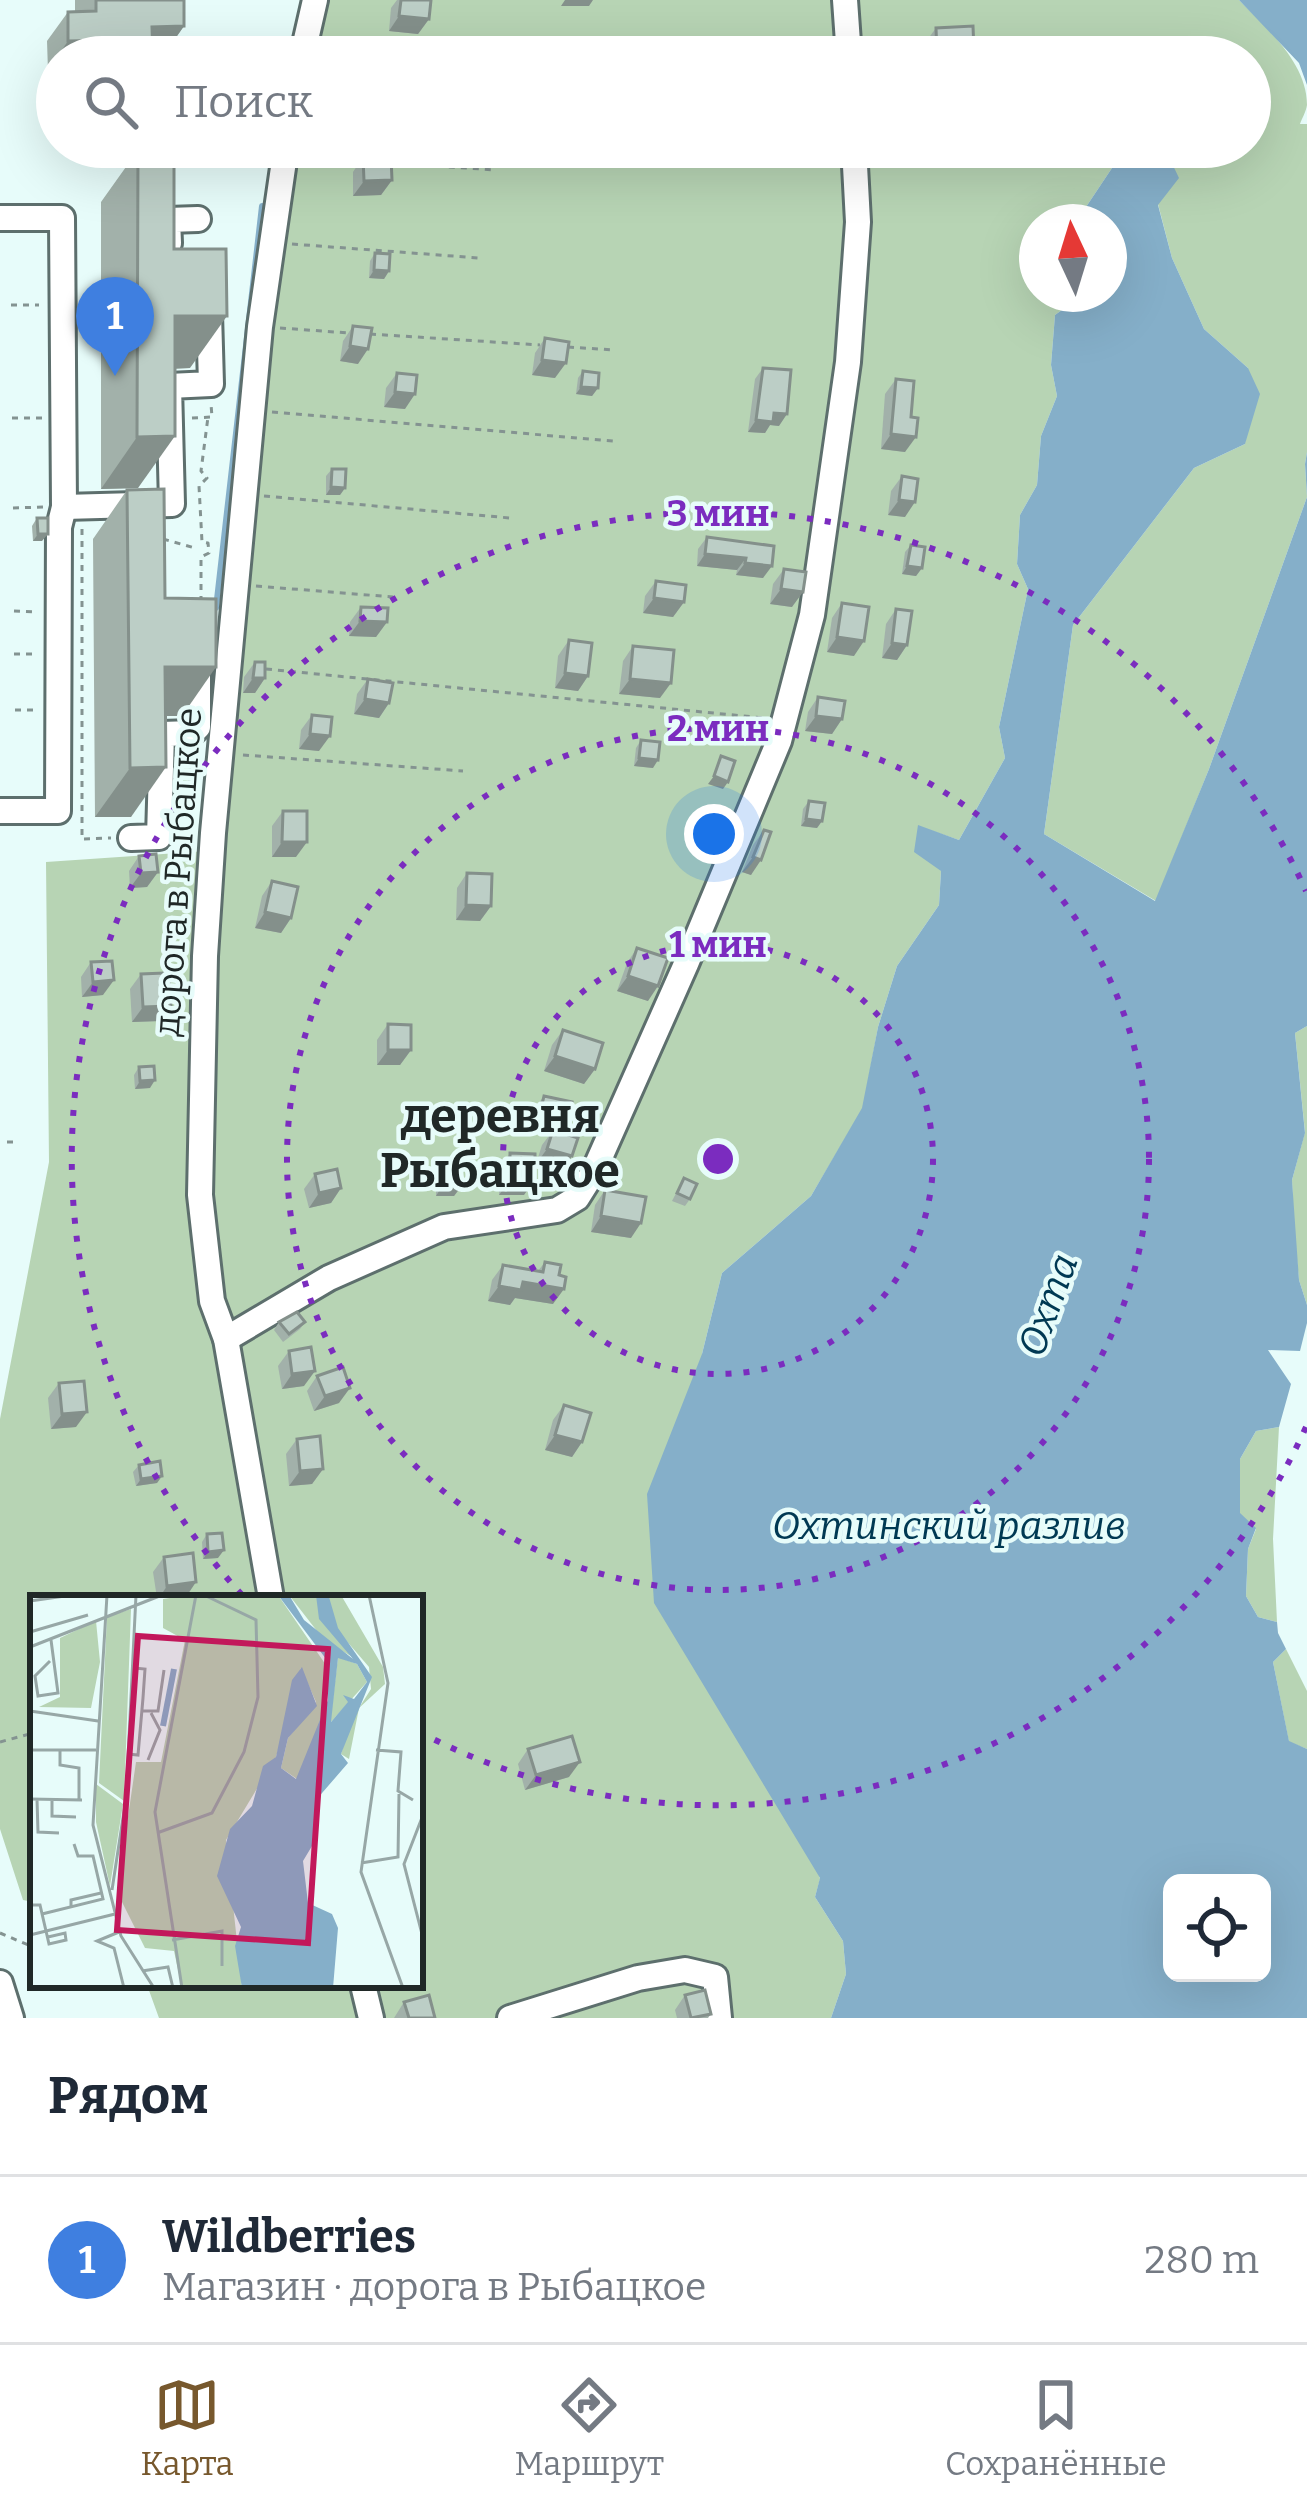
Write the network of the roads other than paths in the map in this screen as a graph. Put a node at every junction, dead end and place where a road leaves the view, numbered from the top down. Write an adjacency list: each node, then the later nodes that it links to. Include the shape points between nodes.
1 (315, 0): 3 (street)
2 (845, 0): 4 (street)
3 (307, 36)
4 (848, 36)
5 (283, 168): 15 (street, дорога в Рыбацкое, via 260,327 205,956 200,1196 212,1301)
6 (855, 168): 15 (street, via 848,362 812,615 779,741 594,1172 557,1210 444,1227 329,1278)
7 (0, 218): 11 (street, via 62,218)
8 (197, 219): 9 (street, via 168,220)
9 (170, 269)
10 (208, 285): 11 (street, via 211,385 169,386 172,504)
11 (64, 507): 13 (street, via 58,811)
12 (198, 632): 14 (street, via 198,727 161,734 159,837)
13 (0, 811)
14 (131, 838)
15 (226, 1339): 16 (street, дорога в Рыбацкое)
16 (270, 1595)
17 (0, 1983): 19 (street)
18 (364, 1988): 20 (street)
19 (11, 2018)
20 (371, 2018)
21 (510, 2018): 22 (street, via 685,1970 715,1977)
22 (719, 2018)

